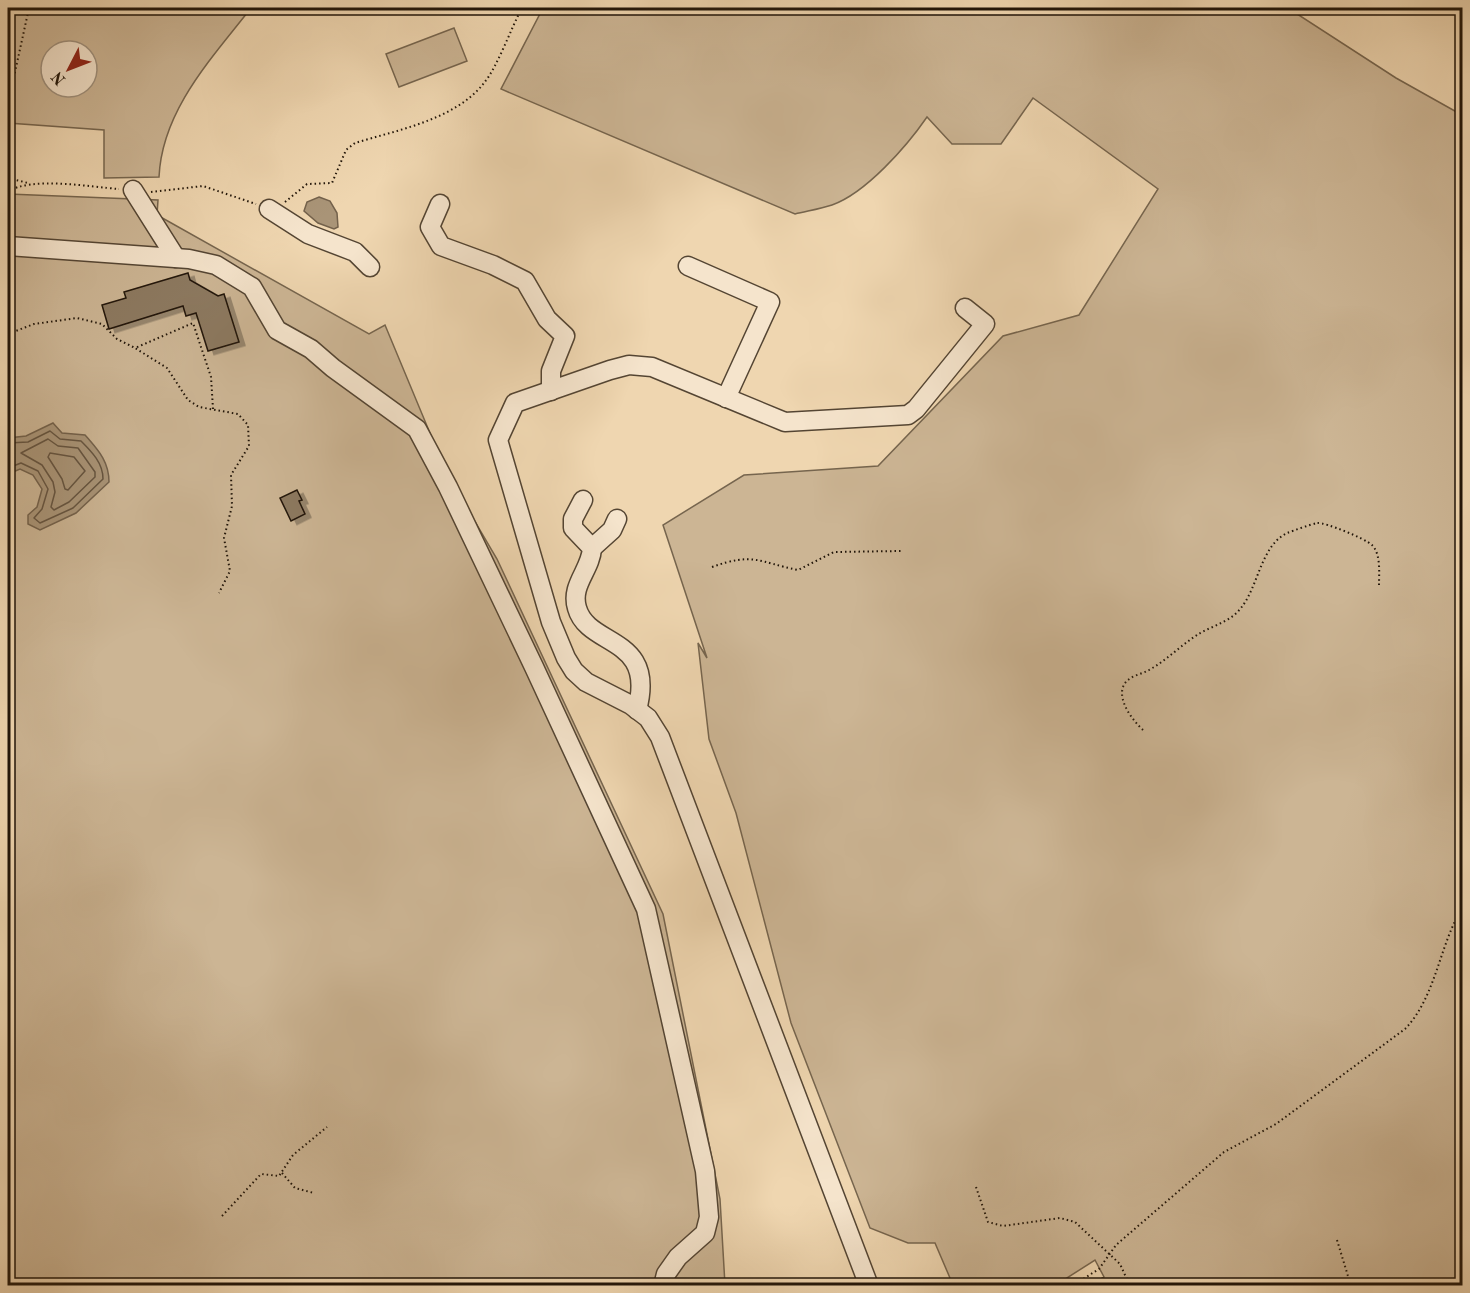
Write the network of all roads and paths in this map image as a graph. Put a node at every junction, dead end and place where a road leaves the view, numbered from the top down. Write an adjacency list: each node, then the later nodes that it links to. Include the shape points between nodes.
1 (29, 8): 3 (path)
2 (522, 8): 9 (path, via 485,83 461,103 426,121 355,143 345,150 332,183 307,184 278,207)
3 (8, 104)
4 (8, 178): 5 (path)
5 (32, 184): 6 (path); 7 (path, via 16,186)
6 (133, 190): 9 (path, via 154,192 203,186); 11 (lane)
7 (8, 192)
8 (440, 204): 17 (lane, via 430,227 441,246 525,281 547,319 565,336 551,371)
9 (268, 209): 13 (lane, via 308,234 354,252)
10 (8, 246): 11 (lane)
11 (176, 258): 37 (lane, via 216,265 252,287 278,330 311,349 417,429 534,667 646,909 705,1172 708,1226 701,1239 671,1266)
12 (688, 266): 18 (lane, via 770,302)
13 (370, 267)
14 (965, 308): 18 (lane, via 985,324 908,415 785,422)
15 (8, 334): 16 (path, via 34,324 77,318 102,324 117,339)
16 (135, 348): 19 (path, via 167,368 188,400); 19 (path, via 193,323 211,377)
17 (550, 391): 18 (lane, via 629,365 652,367); 27 (lane, via 515,403 498,440 551,622 566,658 586,682)
18 (726, 398)
19 (213, 409): 26 (path, via 238,414 250,433 249,446 231,475 232,506 224,538 230,571)
20 (583, 500): 22 (lane, via 573,519 573,528)
21 (617, 519): 22 (lane, via 612,530)
22 (592, 548): 27 (lane, via 591,559 576,588 577,611 587,624 627,651 640,681)
23 (902, 551): 24 (path, via 834,552 798,570 754,558 734,559)
24 (712, 567)
25 (1379, 585): 28 (path, via 1378,558 1372,545 1359,537 1319,523 1287,533 1274,546 1248,598 1234,615 1198,634 1147,672 1127,680 1122,689 1124,700 1135,723)
26 (219, 593)
27 (637, 710): 38 (lane, via 648,718 660,737)
28 (1143, 730)
29 (1462, 908): 36 (path, via 1415,1018 1405,1029 1276,1124 1224,1152 1116,1245)
30 (327, 1127): 31 (path, via 293,1155)
31 (282, 1173): 33 (path, via 295,1188); 34 (path, via 261,1174)
32 (976, 1187): 36 (path, via 988,1222 1003,1226 1060,1218 1075,1222)
33 (314, 1193)
34 (222, 1216)
35 (1337, 1240): 41 (path)
36 (1111, 1254): 39 (path, via 1099,1269); 40 (path)
37 (663, 1286)
38 (869, 1286)
39 (1072, 1286)
40 (1130, 1286)
41 (1351, 1286)

